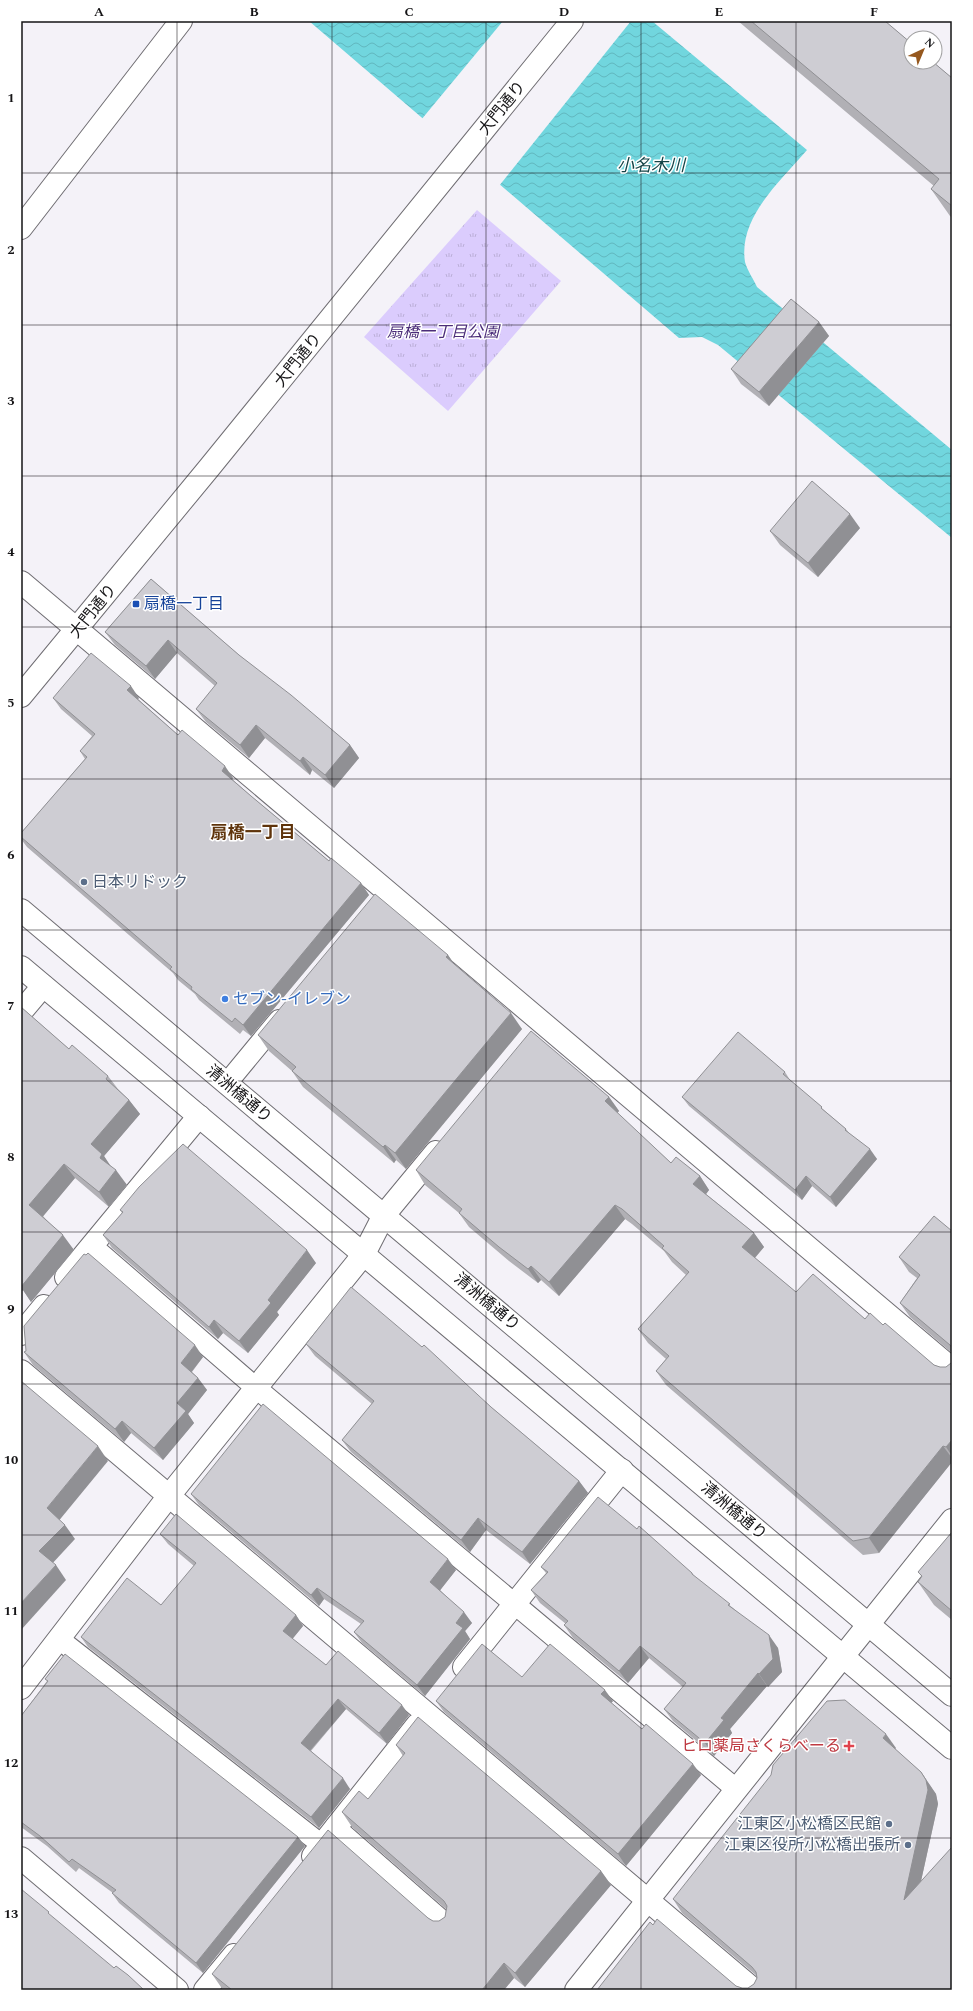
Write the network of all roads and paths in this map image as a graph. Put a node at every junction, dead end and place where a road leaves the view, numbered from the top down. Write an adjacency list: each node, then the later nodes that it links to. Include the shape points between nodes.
1 (181, 21): 3 (street)
2 (572, 21): 5 (street, 大門通り)
3 (21, 228)
4 (21, 582): 5 (street)
5 (78, 629): 6 (street, 大門通り); 12 (street, via 382,897)
6 (21, 696)
7 (21, 910): 14 (street, 清洲橋通り)
8 (21, 967): 9 (street)
9 (43, 986): 11 (street); 15 (street)
10 (292, 1005): 14 (lane)
11 (21, 1012)
12 (543, 1023): 13 (street); 21 (street)
13 (528, 1041)
14 (227, 1083): 17 (street, 清洲橋通り)
15 (200, 1116): 18 (street); 19 (street)
16 (448, 1137): 17 (street)
17 (384, 1215): 19 (street); 28 (street, 清洲橋通り)
18 (92, 1246): 20 (street); 23 (lane)
19 (364, 1254): 23 (street); 24 (street)
20 (21, 1334)
21 (952, 1369)
22 (21, 1371): 25 (street)
23 (255, 1387): 25 (street); 27 (lane)
24 (622, 1470): 27 (street); 30 (street)
25 (168, 1497): 29 (street); 33 (street)
26 (952, 1520): 28 (street)
27 (514, 1604): 33 (street); 35 (lane)
28 (868, 1624): 30 (street); 32 (street, 清洲橋通り)
29 (59, 1639): 31 (street); 37 (lane)
30 (843, 1656): 34 (street); 35 (street)
31 (21, 1688)
32 (952, 1695)
33 (426, 1714): 36 (street); 40 (street)
34 (952, 1748)
35 (736, 1789): 40 (street)
36 (335, 1827): 37 (street); 41 (lane)
37 (322, 1845): 39 (street)
38 (21, 1858): 43 (street)
39 (302, 1870)
40 (647, 1899): 45 (street); 46 (street)
41 (446, 1924)
42 (248, 1937): 44 (street)
43 (177, 1990)
44 (205, 1990)
45 (576, 1990)
46 (754, 1990)

